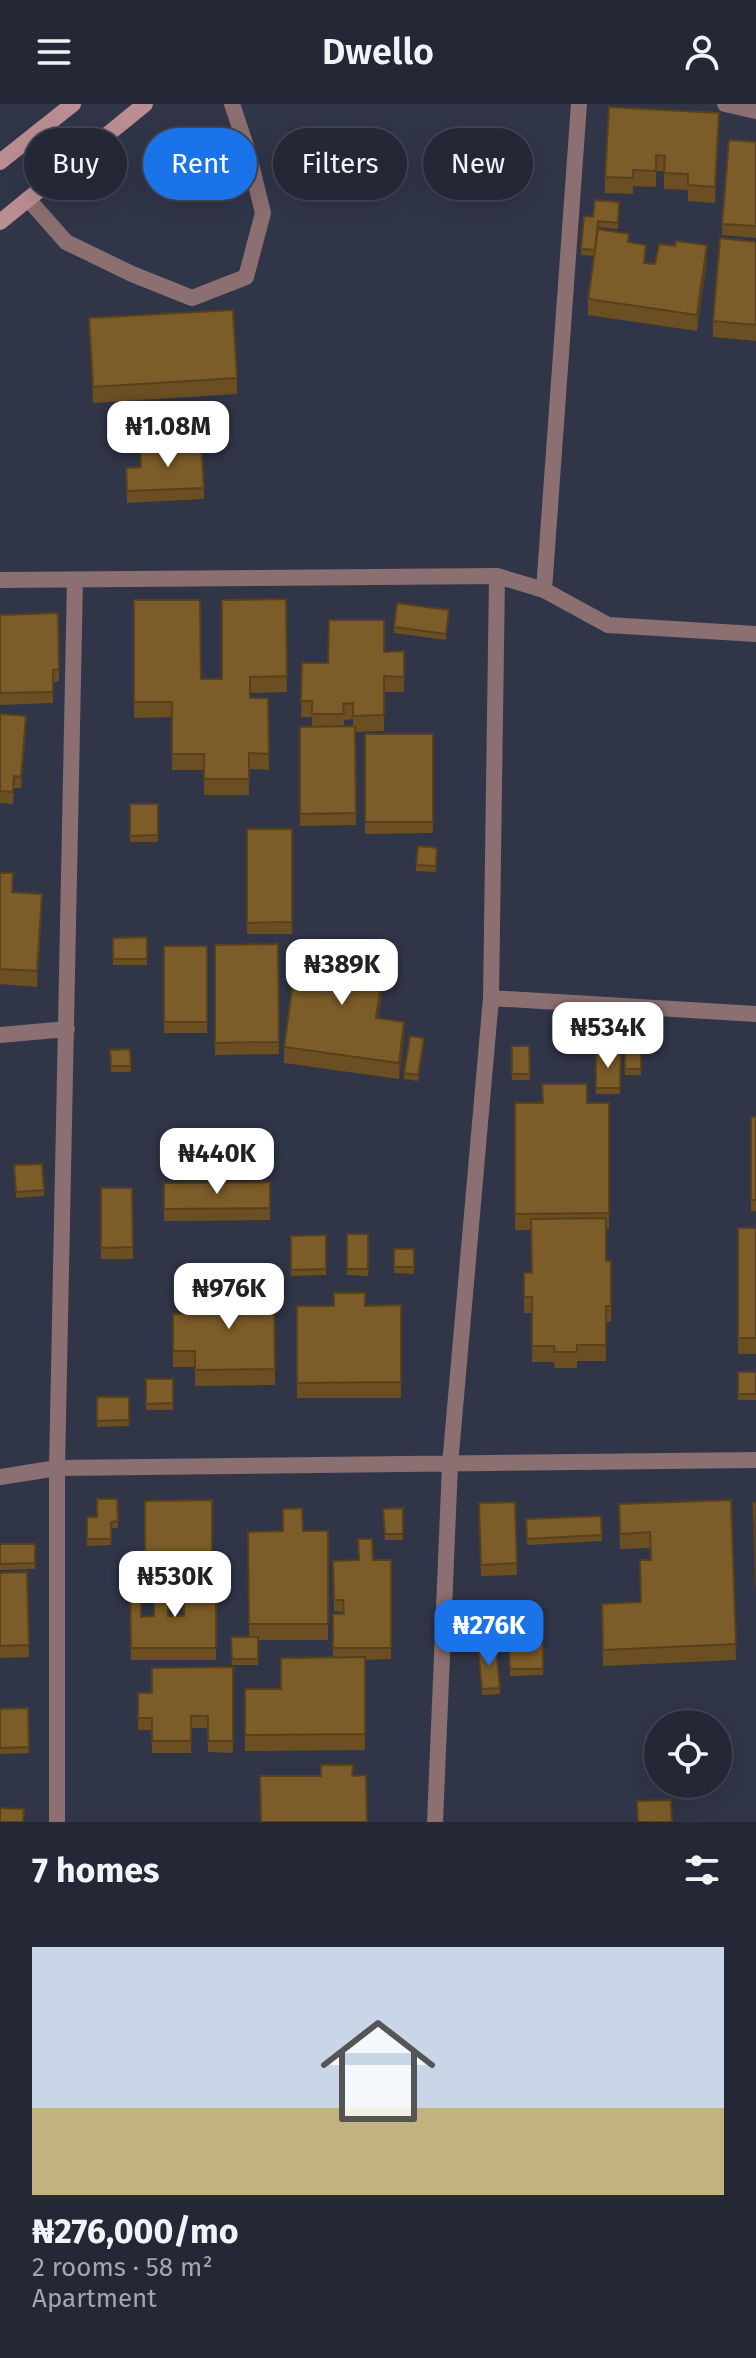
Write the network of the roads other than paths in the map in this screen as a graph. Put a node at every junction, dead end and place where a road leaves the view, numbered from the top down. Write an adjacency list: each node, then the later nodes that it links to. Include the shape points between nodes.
1 (73, 104): 8 (main road)
2 (145, 104): 7 (main road)
3 (232, 104): 10 (street, via 263,213 246,277 192,298 66,242)
4 (579, 104): 15 (street)
5 (725, 104): 6 (street)
6 (756, 111)
7 (115, 128)
8 (0, 162)
9 (27, 200): 11 (main road)
10 (29, 200)
11 (0, 222)
12 (497, 576): 14 (street); 15 (street); 17 (street)
13 (0, 580): 14 (street)
14 (75, 580): 19 (street)
15 (544, 590): 16 (street, via 608,625)
16 (756, 634)
17 (491, 998): 18 (street); 22 (street)
18 (756, 1014)
19 (67, 1029): 20 (street); 23 (street)
20 (0, 1035)
21 (756, 1460): 22 (street)
22 (450, 1465): 23 (street); 26 (street)
23 (57, 1468): 24 (street); 25 (street)
24 (0, 1477)
25 (57, 1822)
26 (435, 1822)

